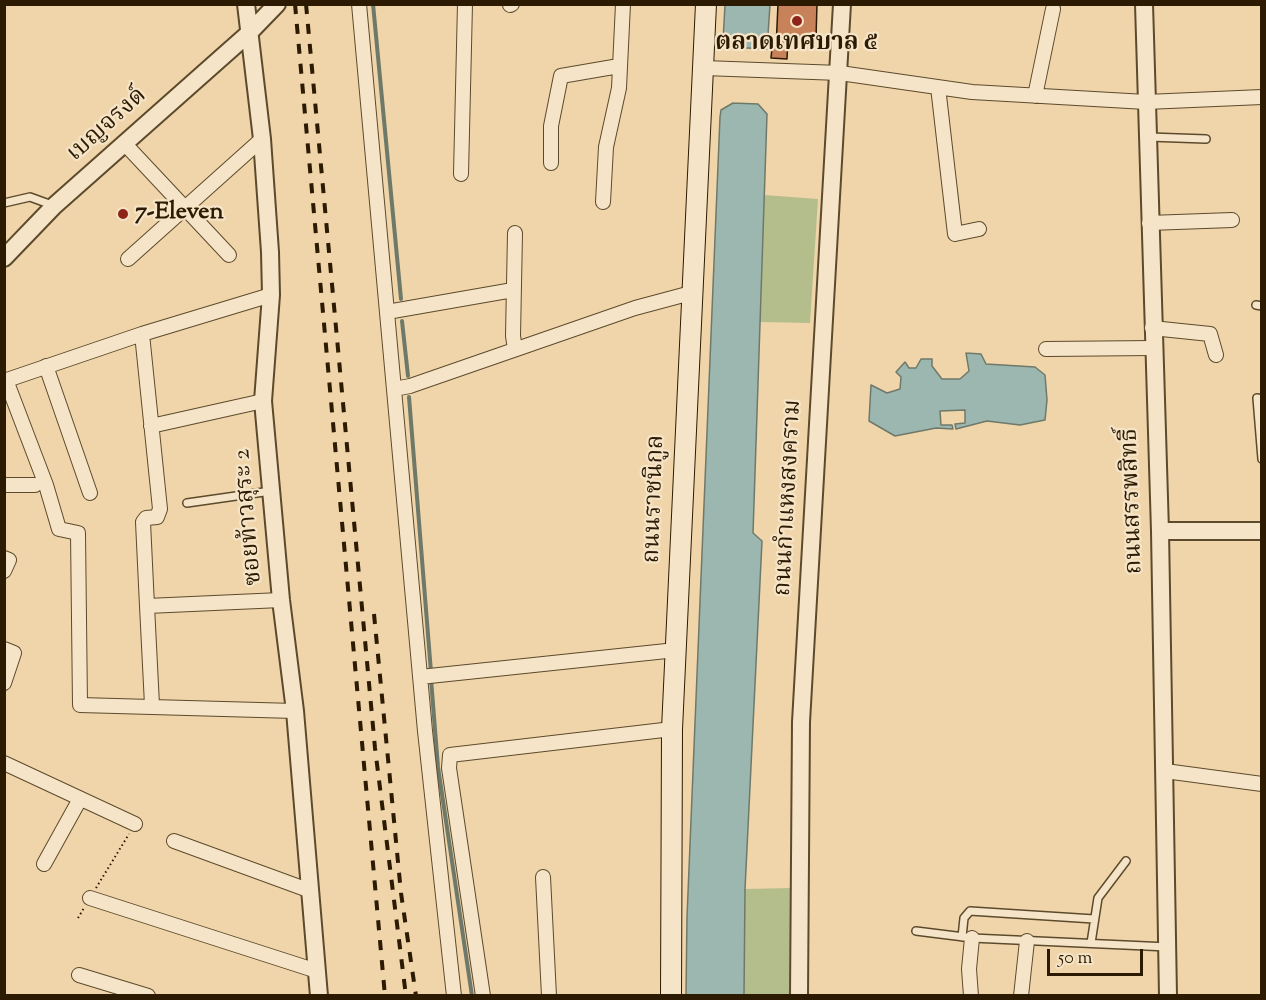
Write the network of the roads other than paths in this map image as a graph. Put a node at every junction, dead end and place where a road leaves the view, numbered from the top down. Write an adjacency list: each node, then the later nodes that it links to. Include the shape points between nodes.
1 (246, 4): 10 (street, ซอยท้าวสุระ 2)
2 (277, 4): 10 (street, เบญจรงด์)
3 (359, 4): 38 (street)
4 (465, 4): 23 (street)
5 (622, 4): 11 (street)
6 (706, 4): 12 (main road, ถนนราชนิกูล)
7 (842, 4): 13 (street, ถนนกำแหงสงคราม)
8 (1144, 4): 17 (street, ถนนสรรพสิทธิ์)
9 (1053, 9): 15 (street)
10 (248, 34): 19 (street, ซอยท้าวสุระ 2); 21 (street, เบญจรงด์)
11 (619, 66): 22 (street, via 561,76 551,126); 24 (street, via 619,88 606,147)
12 (704, 68): 13 (street); 36 (main road, ถนนราชนิกูล)
13 (840, 73): 14 (street); 95 (street, ถนนกำแหงสงคราม, via 801,722)
14 (938, 87): 15 (street); 30 (street, via 955,234)
15 (1035, 96): 17 (street)
16 (1262, 97): 17 (street)
17 (1146, 102): 18 (street, ถนนสรรพสิทธิ์)
18 (1147, 137): 20 (lane); 29 (street, ถนนสรรพสิทธิ์)
19 (261, 139): 27 (street); 37 (street, ซอยท้าวสุระ 2)
20 (1206, 139)
21 (123, 142): 26 (street, เบญจรงด์); 27 (street)
22 (551, 163)
23 (461, 174)
24 (603, 202)
25 (4, 203): 26 (lane, via 30,197)
26 (54, 206): 33 (street, เบญจรงด์)
27 (185, 208): 32 (street); 34 (street)
28 (1232, 220): 29 (street)
29 (1149, 223): 39 (street, ถนนสรรพสิทธิ์)
30 (979, 230)
31 (515, 233): 35 (street)
32 (229, 255)
33 (4, 258)
34 (128, 259)
35 (513, 290): 38 (street); 42 (street)
36 (691, 293): 42 (street); 64 (main road, ถนนราชนิกูล)
37 (270, 295): 40 (street); 49 (street, ซอยท้าวสุระ 2)
38 (387, 312): 47 (street)
39 (1152, 328): 41 (street, ถนนสรรพสิทธิ์); 44 (street, via 1210,334)
40 (142, 334): 45 (street); 50 (street)
41 (1153, 348): 43 (street); 57 (street, ถนนสรรพสิทธิ์)
42 (515, 349): 47 (street)
43 (1046, 349)
44 (1216, 355)
45 (46, 366): 46 (street); 55 (street)
46 (5, 381): 67 (street, via 59,529 78,533 80,705)
47 (394, 389): 65 (street)
48 (1262, 399): 51 (lane, via 1257,399)
49 (263, 401): 50 (street); 54 (street, ซอยท้าวสุระ 2)
50 (151, 426): 62 (street, via 160,509 157,517 143,522)
51 (1262, 459)
52 (4, 484): 53 (street)
53 (35, 486)
54 (271, 491): 56 (lane); 61 (street, ซอยท้าวสุระ 2)
55 (90, 493)
56 (187, 503)
57 (1160, 531): 58 (street); 71 (street, ถนนสรรพสิทธิ์)
58 (1262, 531)
59 (4, 558): 60 (street, via 9,560)
60 (4, 571)
61 (281, 600): 62 (street); 68 (street, ซอยท้าวสุระ 2)
62 (147, 606): 67 (street)
63 (4, 649): 66 (street, via 14,653)
64 (676, 650): 65 (street); 69 (main road, ถนนราชนิกูล)
65 (426, 677): 91 (street)
66 (4, 683)
67 (152, 705): 68 (street, via 189,710)
68 (295, 711): 79 (street, ซอยท้าวสุระ 2)
69 (672, 729): 92 (street, via 450,756); 94 (main road, ถนนราชนิกูล)
70 (4, 763): 73 (street)
71 (1165, 771): 72 (street); 86 (street, ถนนสรรพสิทธิ์)
72 (1262, 784)
73 (80, 799): 74 (street); 77 (street)
74 (135, 824)
75 (174, 841): 79 (street)
76 (1126, 861): 81 (lane, via 1098,898)
77 (44, 864)
78 (543, 878): 93 (street)
79 (308, 890): 87 (street, ซอยท้าวสุระ 2)
80 (90, 898): 87 (street)
81 (1094, 919): 83 (lane, via 970,911 964,918); 85 (lane)
82 (916, 931): 83 (lane)
83 (967, 938): 84 (lane); 96 (street)
84 (1027, 941): 85 (lane); 97 (street)
85 (1091, 943): 86 (lane)
86 (1168, 947): 98 (street, ถนนสรรพสิทธิ์)
87 (317, 971): 90 (street, ซอยท้าวสุระ 2)
88 (80, 975): 89 (street)
89 (148, 996)
90 (319, 996)
91 (454, 996)
92 (483, 996)
93 (549, 996)
94 (671, 996)
95 (799, 996)
96 (971, 996)
97 (1021, 996)
98 (1168, 996)

